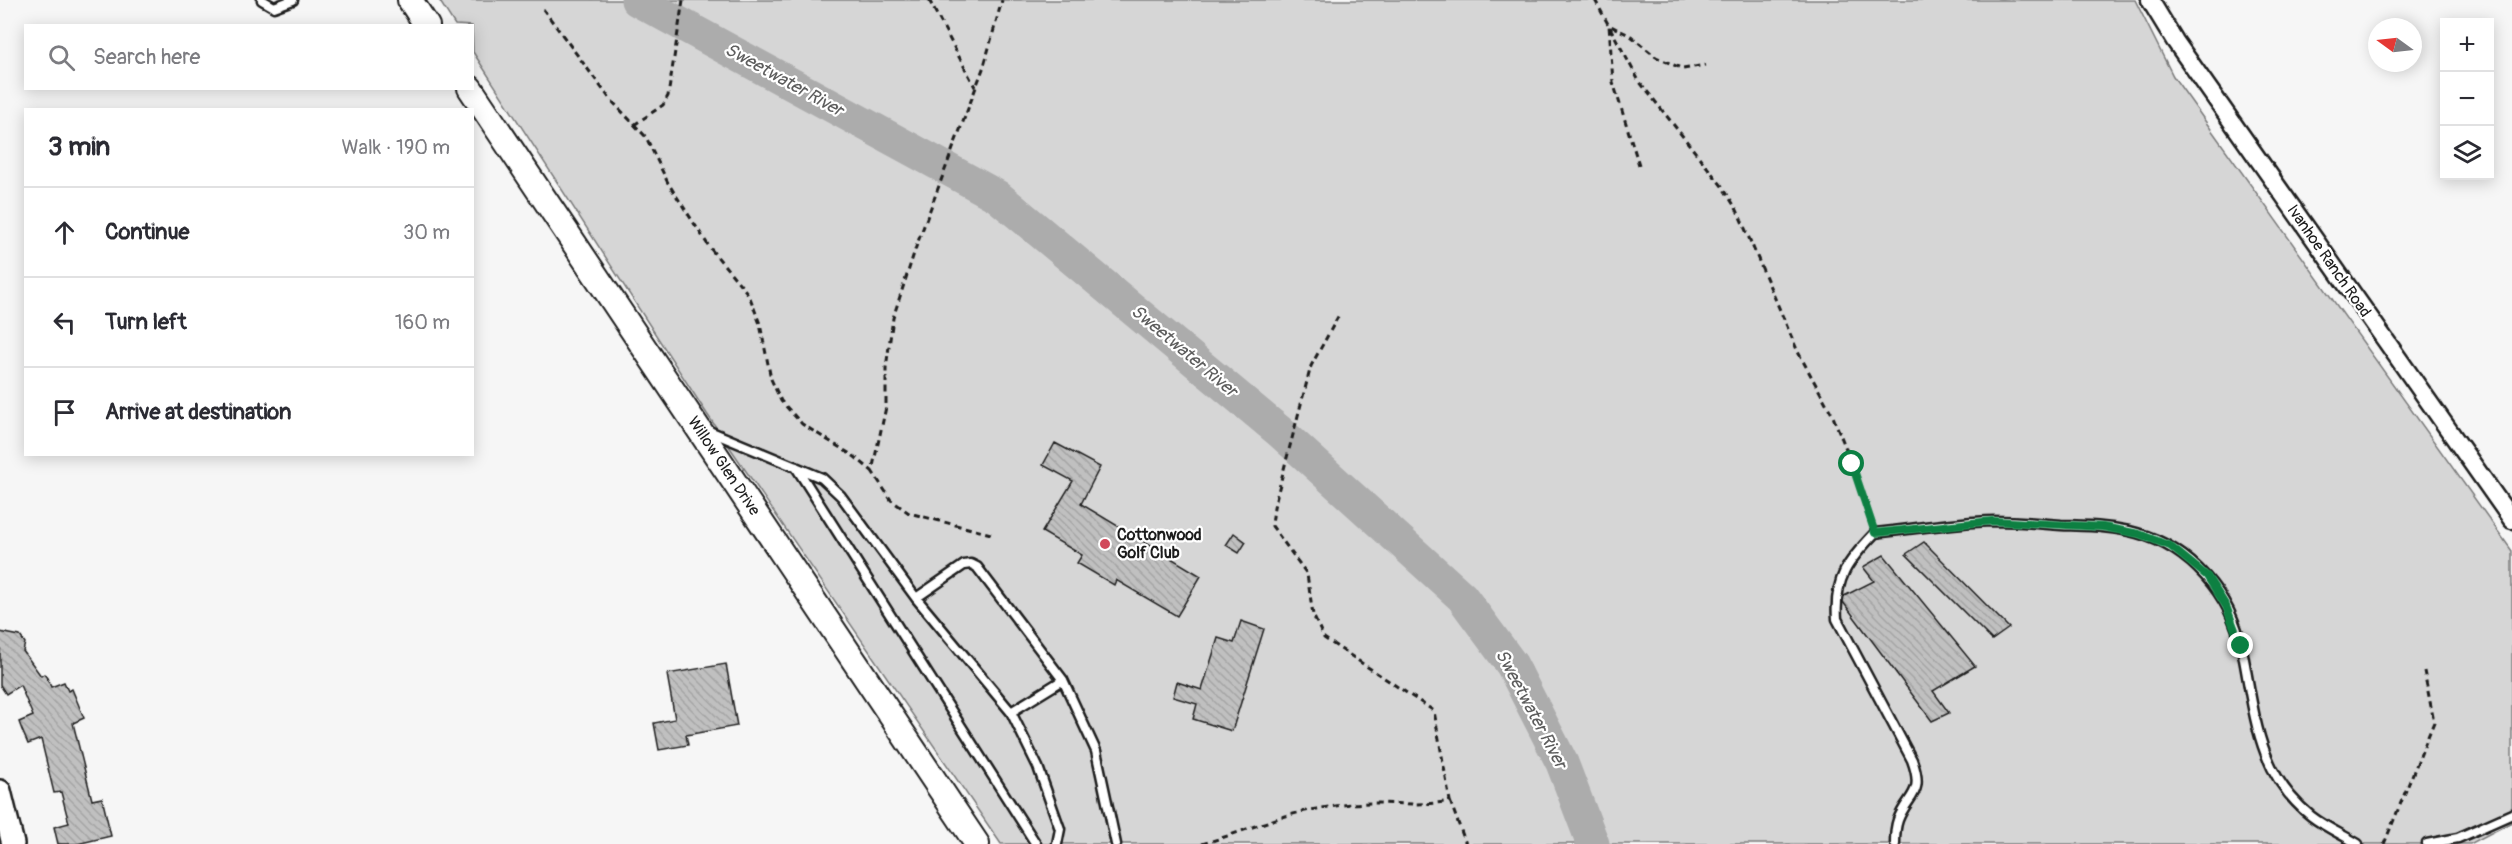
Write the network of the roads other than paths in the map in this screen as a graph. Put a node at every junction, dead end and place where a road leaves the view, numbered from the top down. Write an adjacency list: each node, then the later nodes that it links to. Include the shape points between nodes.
1 (262, 0): 2 (lane, via 274,7)
2 (293, 0)
3 (410, 0): 5 (main road)
4 (2150, 0): 9 (street, Ivanhoe Ranch Road)
5 (426, 24)
6 (471, 90): 7 (main road, Willow Glen Drive)
7 (697, 427): 8 (lane); 16 (main road, Willow Glen Drive)
8 (796, 467): 10 (lane, via 822,478 841,496); 17 (lane)
9 (2512, 520)
10 (916, 598): 11 (lane, via 964,566 977,567); 12 (lane)
11 (1063, 680): 12 (lane); 19 (lane, via 1096,751)
12 (1011, 712): 18 (lane, via 1038,767 1060,829)
13 (0, 790): 15 (street)
14 (2512, 814): 22 (lane, via 2458,838)
15 (13, 844)
16 (977, 844)
17 (1036, 844)
18 (1057, 844)
19 (1116, 844)
20 (1894, 844): 21 (lane, via 1898,819 1914,794 1915,767 1837,619 1837,591 1851,558 1875,533 1992,521 2121,529 2170,546 2207,576 2226,606 2241,646 2257,732 2277,778 2313,818)
21 (2358, 844)
22 (2427, 844)

